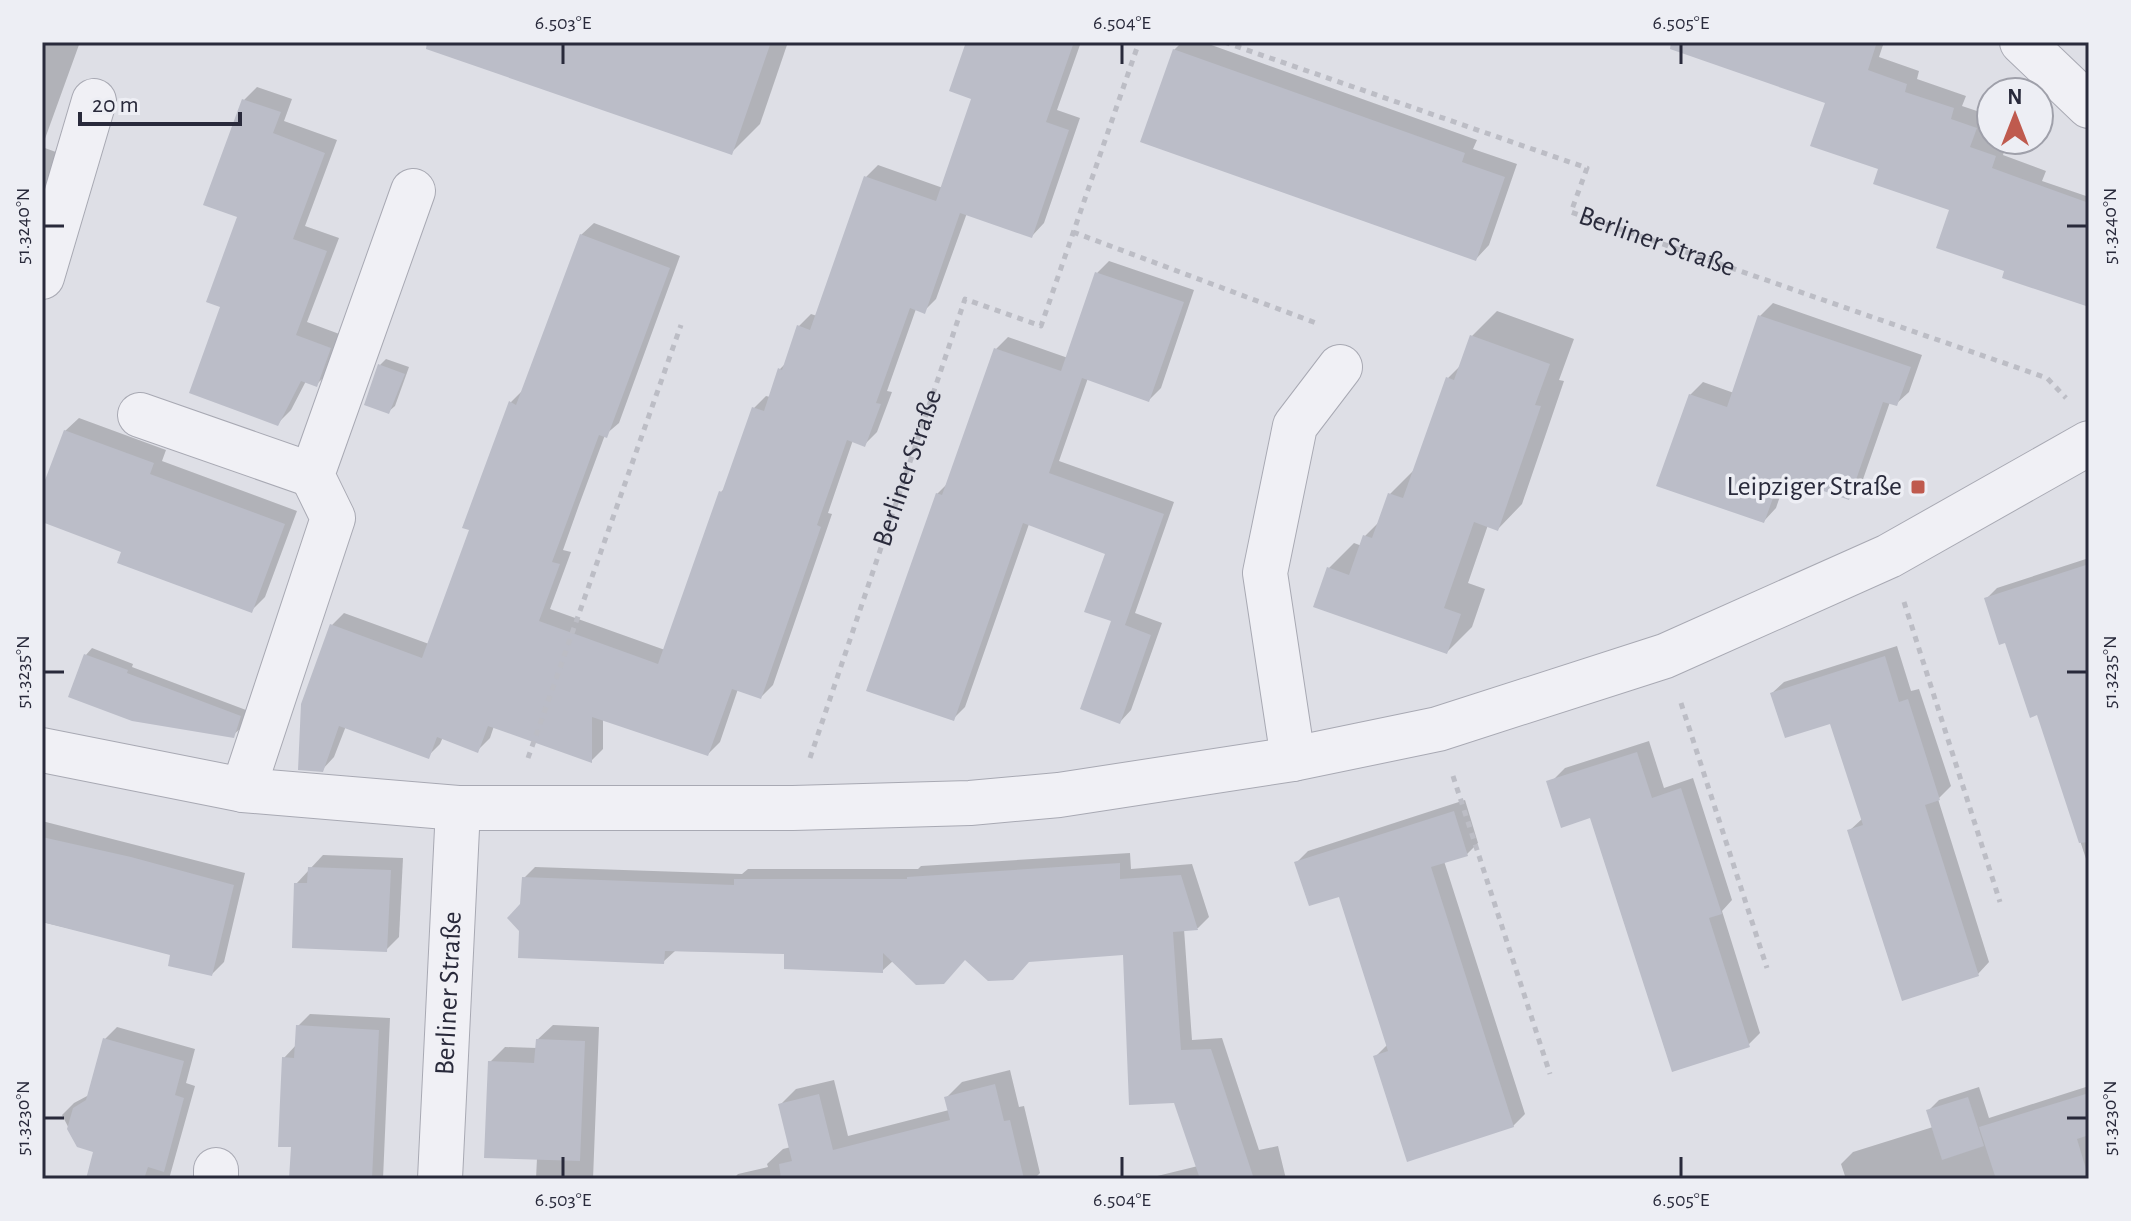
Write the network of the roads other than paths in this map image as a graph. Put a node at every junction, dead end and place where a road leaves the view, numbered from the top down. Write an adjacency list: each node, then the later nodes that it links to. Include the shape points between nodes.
1 (2022, 42): 3 (street)
2 (94, 101): 5 (street)
3 (2089, 106)
4 (413, 191): 9 (street)
5 (42, 277)
6 (1340, 367): 11 (street, via 1295,426 1265,573)
7 (140, 415): 9 (street)
8 (2089, 443): 11 (street, via 1889,556 1665,656 1438,729)
9 (312, 475): 12 (street, via 333,518)
10 (42, 750): 12 (street)
11 (1293, 759): 13 (street, via 1059,795 970,803)
12 (243, 790): 13 (street)
13 (458, 808): 14 (street, Berliner Straße)
14 (440, 1179)

